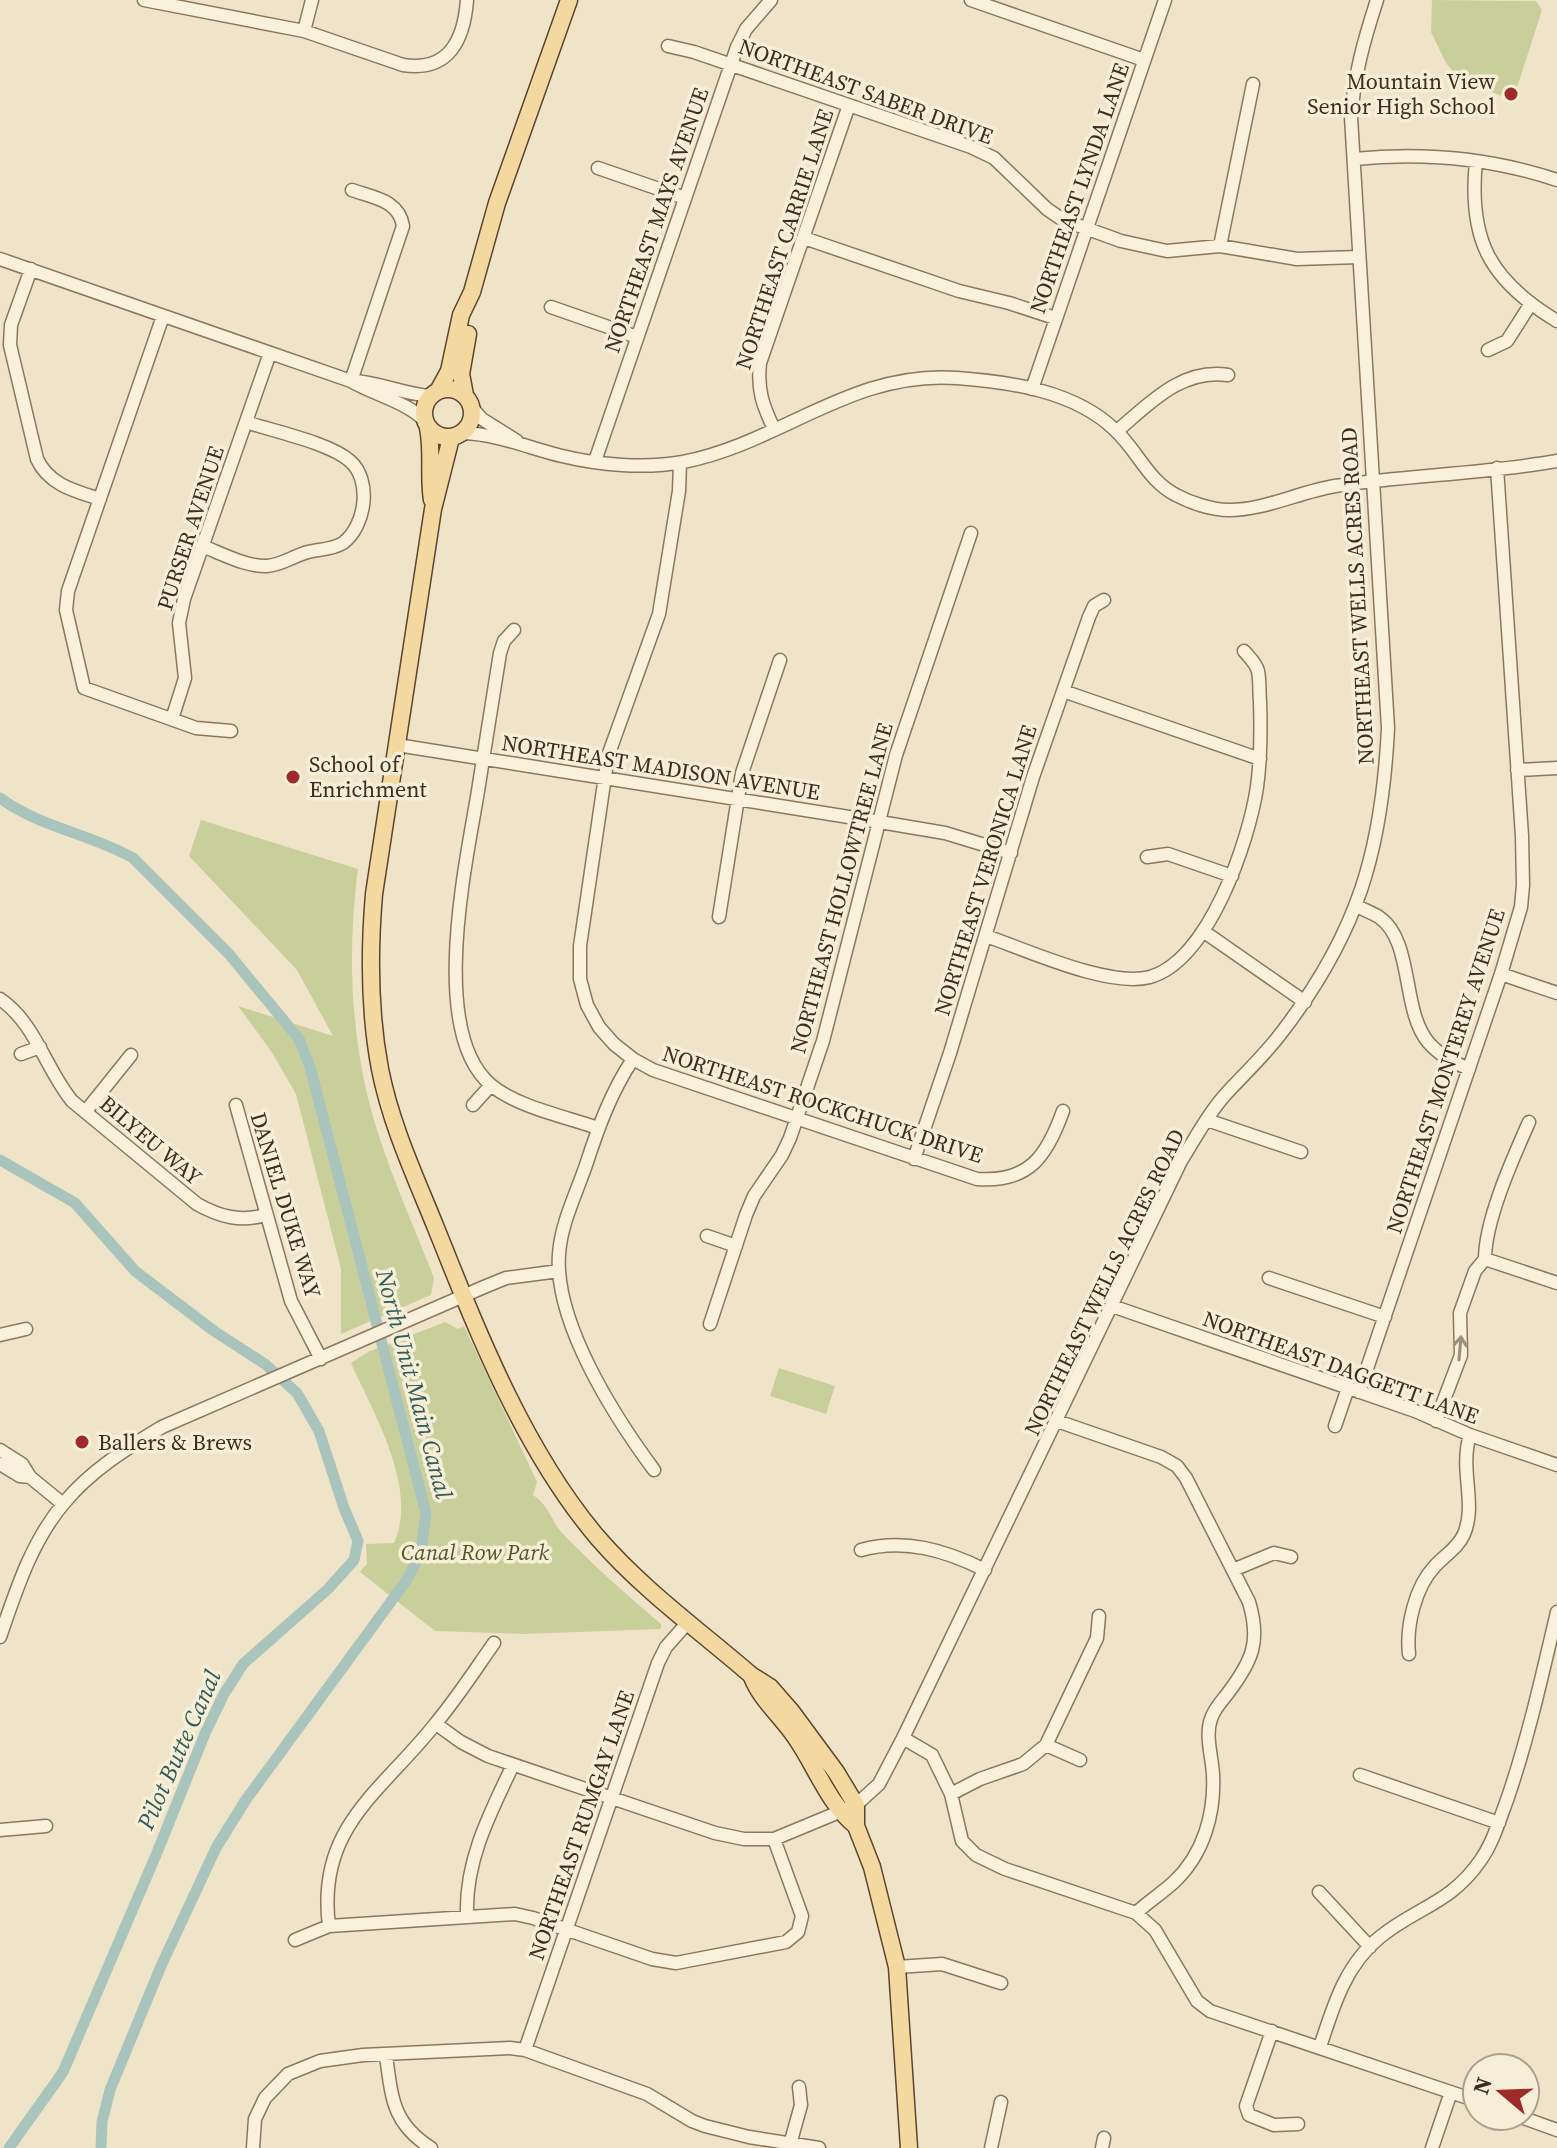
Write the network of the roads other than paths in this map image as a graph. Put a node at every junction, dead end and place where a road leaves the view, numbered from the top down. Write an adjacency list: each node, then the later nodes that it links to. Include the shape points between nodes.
1 (144, 0): 9 (street)
2 (312, 0): 10 (street)
3 (467, 0): 10 (street, via 453,49 418,67)
4 (569, 0): 28 (main road, via 497,203)
5 (771, 0): 13 (street, NORTHEAST MAYS AVENUE, via 746,29)
6 (971, 0): 12 (street)
7 (1165, 0): 12 (street, NORTHEAST LYNDA LANE)
8 (1377, 0): 16 (street, NORTHEAST WELLS ACRES ROAD, via 1353,84)
9 (164, 2): 10 (street)
10 (304, 31)
11 (668, 46): 13 (street, NORTHEAST SABER DRIVE)
12 (1144, 60): 22 (street, NORTHEAST LYNDA LANE)
13 (731, 64): 15 (street, NORTHEAST SABER DRIVE); 21 (street, NORTHEAST MAYS AVENUE)
14 (1253, 84): 24 (street)
15 (849, 105): 22 (street, NORTHEAST SABER DRIVE, via 994,158 1047,209); 23 (street, NORTHEAST CARRIE LANE)
16 (1354, 159): 17 (street, via 1422,155); 25 (street, NORTHEAST WELLS ACRES ROAD)
17 (1476, 161): 19 (street); 29 (street, via 1472,194 1477,230 1499,274)
18 (598, 168): 21 (street)
19 (1557, 180)
20 (352, 190): 38 (street, via 393,205 403,226)
21 (685, 198): 34 (street, NORTHEAST MAYS AVENUE)
22 (1086, 230): 24 (street, NORTHEAST SABER DRIVE, via 1167,251); 32 (street, NORTHEAST LYNDA LANE)
23 (804, 238): 32 (street); 44 (street, NORTHEAST CARRIE LANE, via 760,363 761,402)
24 (1220, 246): 25 (street, NORTHEAST SABER DRIVE, via 1297,259)
25 (1358, 257): 52 (street, NORTHEAST WELLS ACRES ROAD)
26 (0, 259): 27 (street)
27 (31, 269): 31 (street); 53 (street, via 9,334 37,459 56,482)
28 (472, 292): 40 (main road, via 461,315 449,371); 41 (main road, via 461,374)
29 (1530, 305): 33 (street); 35 (street, via 1507,341)
30 (551, 307): 34 (street)
31 (163, 316): 36 (street); 53 (street)
32 (1055, 318): 39 (street, NORTHEAST LYNDA LANE)
33 (1557, 321)
34 (637, 337): 48 (street, NORTHEAST MAYS AVENUE)
35 (1488, 350)
36 (270, 353): 38 (street); 42 (street, PURSER AVENUE)
37 (1228, 375): 45 (street, via 1203,373 1184,380)
38 (351, 381): 40 (street, via 375,382 410,394); 43 (street, via 406,406)
39 (1032, 389): 44 (street, via 954,378 896,381 860,390); 45 (street, via 1092,411)
40 (434, 393): 41 (main road, via 450,388); 43 (main road, via 425,405)
41 (469, 402): 46 (main road, via 471,422); 47 (street, via 482,419)
42 (246, 422): 56 (street, PURSER AVENUE); 56 (street, via 352,462 364,494 359,521 339,546 278,564 261,566)
43 (426, 424): 46 (main road, via 440,437); 54 (main road)
44 (774, 429): 50 (street, via 741,446)
45 (1117, 431): 52 (street, via 1154,480 1175,495 1226,510)
46 (457, 435): 47 (street); 54 (main road)
47 (517, 441): 48 (street)
48 (595, 461): 50 (street)
49 (1557, 461): 51 (street)
50 (680, 463): 69 (street, NORTHEAST ROCKCHUCK DRIVE, via 659,614 614,734)
51 (1497, 468): 52 (street); 68 (street, NORTHEAST MONTEREY AVENUE)
52 (1372, 481): 75 (street, NORTHEAST WELLS ACRES ROAD, via 1388,728 1376,838)
53 (100, 499): 62 (street, via 66,601 84,688)
54 (433, 509): 64 (main road)
55 (971, 533): 71 (street, NORTHEAST HOLLOWTREE LANE, via 906,720)
56 (202, 546): 62 (street, PURSER AVENUE, via 179,623 185,678)
57 (1104, 600): 61 (street, NORTHEAST VERONICA LANE, via 1089,617)
58 (514, 630): 65 (street, via 500,653)
59 (1244, 651): 66 (street, via 1258,668)
60 (780, 660): 70 (street)
61 (1063, 691): 66 (street); 72 (street, NORTHEAST VERONICA LANE)
62 (172, 719): 63 (street, via 196,728)
63 (231, 731)
64 (397, 745): 65 (street, NORTHEAST MADISON AVENUE); 106 (main road, via 370,938 373,1023 398,1134)
65 (483, 759): 69 (street, NORTHEAST MADISON AVENUE); 88 (street, via 459,911 457,987 464,1040)
66 (1260, 759): 74 (street, via 1252,817)
67 (1557, 768): 68 (street)
68 (1517, 770): 79 (street, NORTHEAST MONTEREY AVENUE, via 1523,885)
69 (605, 778): 70 (street, NORTHEAST MADISON AVENUE); 86 (street, NORTHEAST ROCKCHUCK DRIVE, via 580,946 580,979 599,1027)
70 (737, 800): 71 (street, NORTHEAST MADISON AVENUE); 76 (street)
71 (880, 822): 72 (street, NORTHEAST MADISON AVENUE, via 945,833); 93 (street, NORTHEAST HOLLOWTREE LANE, via 833,1006)
72 (1011, 853): 78 (street, NORTHEAST VERONICA LANE)
73 (1147, 857): 74 (street, via 1168,854)
74 (1232, 876): 77 (street)
75 (1357, 906): 82 (street, NORTHEAST WELLS ACRES ROAD); 87 (street, via 1381,918 1397,938 1413,1012 1426,1041 1446,1059)
76 (719, 917)
77 (1203, 931): 78 (street, via 1172,966 1134,980 1095,974); 82 (street)
78 (986, 936): 98 (street, NORTHEAST VERONICA LANE)
79 (1501, 974): 80 (street); 87 (street, NORTHEAST MONTEREY AVENUE)
80 (1557, 993)
81 (0, 999): 83 (street, BILYEU WAY, via 25,1022)
82 (1305, 1002): 94 (street, NORTHEAST WELLS ACRES ROAD)
83 (40, 1047): 84 (street); 91 (street, BILYEU WAY, via 61,1088)
84 (21, 1054)
85 (131, 1055): 91 (street)
86 (633, 1059): 93 (street, NORTHEAST ROCKCHUCK DRIVE); 96 (street)
87 (1469, 1069): 108 (street, NORTHEAST MONTEREY AVENUE)
88 (491, 1085): 90 (street); 96 (street)
89 (236, 1105): 99 (street, DANIEL DUKE WAY)
90 (473, 1105)
91 (86, 1111): 99 (street, BILYEU WAY, via 214,1214 251,1219)
92 (1063, 1111): 98 (street, NORTHEAST ROCKCHUCK DRIVE, via 1042,1157 1013,1176 977,1179)
93 (797, 1119): 98 (street, NORTHEAST ROCKCHUCK DRIVE); 101 (street, NORTHEAST HOLLOWTREE LANE, via 782,1155 754,1196)
94 (1207, 1120): 97 (street); 107 (street, NORTHEAST WELLS ACRES ROAD, via 1181,1161)
95 (1529, 1122): 102 (street, via 1489,1228)
96 (598, 1128): 103 (street, via 563,1230)
97 (1301, 1152)
98 (914, 1159)
99 (266, 1215): 112 (street, DANIEL DUKE WAY, via 291,1301)
100 (707, 1236): 101 (street)
101 (736, 1246): 109 (street, NORTHEAST HOLLOWTREE LANE)
102 (1485, 1259): 105 (street); 115 (street, one-way to 102, via 1461,1355 1460,1313 1475,1271)
103 (559, 1271): 106 (street, via 506,1278); 121 (street, via 563,1299 597,1381)
104 (1269, 1278): 108 (street)
105 (1557, 1283)
106 (463, 1295): 112 (street); 130 (main road, via 516,1409 567,1498 619,1560)
107 (1112, 1306): 113 (street, NORTHEAST DAGGETT LANE); 114 (street, NORTHEAST WELLS ACRES ROAD)
108 (1385, 1317): 113 (street, NORTHEAST MONTEREY AVENUE)
109 (710, 1324)
110 (26, 1329): 111 (street)
111 (0, 1335)
112 (321, 1359): 123 (street, via 162,1427 129,1447)
113 (1354, 1390): 115 (street, NORTHEAST DAGGETT LANE); 116 (street, NORTHEAST MONTEREY AVENUE)
114 (1057, 1421): 126 (street, NORTHEAST WELLS ACRES ROAD); 127 (street, via 1177,1466)
115 (1436, 1421): 117 (street, NORTHEAST DAGGETT LANE)
116 (1335, 1426)
117 (1470, 1435): 120 (street, NORTHEAST DAGGETT LANE); 133 (street, via 1465,1449 1469,1510 1464,1533 1424,1581 1407,1631)
118 (0, 1450): 122 (street, via 22,1464)
119 (0, 1464): 122 (street)
120 (1557, 1465)
121 (654, 1470)
122 (30, 1477): 123 (street)
123 (63, 1504): 131 (street, via 21,1575)
124 (861, 1550): 126 (street, via 885,1544 932,1550)
125 (1291, 1557): 127 (street, via 1274,1553)
126 (985, 1570): 136 (street, NORTHEAST WELLS ACRES ROAD)
127 (1233, 1570): 151 (street, via 1255,1624 1254,1648 1211,1718 1212,1805 1207,1828 1194,1859)
128 (1557, 1612): 145 (street, via 1523,1753)
129 (1099, 1616): 137 (street, via 1097,1638)
130 (689, 1621): 134 (main road); 142 (street, NORTHEAST RUMGAY LANE, via 658,1663)
131 (0, 1637)
132 (494, 1643): 135 (street)
133 (1409, 1654)
134 (754, 1682): 143 (main road, via 770,1687 791,1711); 144 (main road, via 799,1743)
135 (436, 1724): 139 (street, via 461,1742); 153 (street, via 348,1823 332,1865)
136 (903, 1738): 141 (street, via 932,1755); 143 (street, NORTHEAST WELLS ACRES ROAD, via 879,1784)
137 (1046, 1745): 138 (street); 141 (street, via 1023,1764)
138 (1080, 1760)
139 (513, 1765): 142 (street); 152 (street, via 476,1852)
140 (1360, 1775): 145 (street)
141 (951, 1794): 151 (street, via 962,1841 976,1855)
142 (612, 1798): 149 (street, via 715,1833); 154 (street, NORTHEAST RUMGAY LANE)
143 (856, 1805): 144 (street, NORTHEAST WELLS ACRES ROAD); 147 (main road)
144 (839, 1812): 147 (main road); 149 (street, NORTHEAST WELLS ACRES ROAD)
145 (1499, 1823): 156 (street, via 1482,1859 1452,1894)
146 (46, 1826): 148 (street)
147 (856, 1826): 157 (main road, via 876,1879)
148 (0, 1830)
149 (774, 1839): 154 (street, via 802,1916 798,1932 786,1942 676,1963)
150 (1319, 1892): 156 (street)
151 (1136, 1913): 159 (street, via 1155,1930 1197,2001 1210,2011)
152 (467, 1915): 153 (street); 154 (street, via 515,1914)
153 (329, 1926): 155 (street)
154 (567, 1930): 161 (street, NORTHEAST RUMGAY LANE)
155 (295, 1940)
156 (1370, 1947): 160 (street, via 1345,1980)
157 (897, 1967): 158 (street, via 942,1964); 172 (main road)
158 (1001, 1983)
159 (1272, 2031): 160 (street); 167 (street, via 1246,2106 1249,2115 1274,2125)
160 (1320, 2047): 164 (street)
161 (525, 2050): 162 (street); 168 (street, via 647,2094 705,2126)
162 (386, 2056): 169 (street, via 320,2061 288,2074 265,2098 255,2119); 170 (street, via 392,2103 413,2137)
163 (799, 2087): 168 (street, via 801,2105)
164 (1451, 2092): 165 (street); 174 (street)
165 (1461, 2095)
166 (1001, 2102): 173 (street)
167 (1298, 2124)
168 (789, 2146): 171 (street)
169 (253, 2148)
170 (431, 2148)
171 (819, 2148)
172 (909, 2148)
173 (991, 2148)
174 (1432, 2148)

